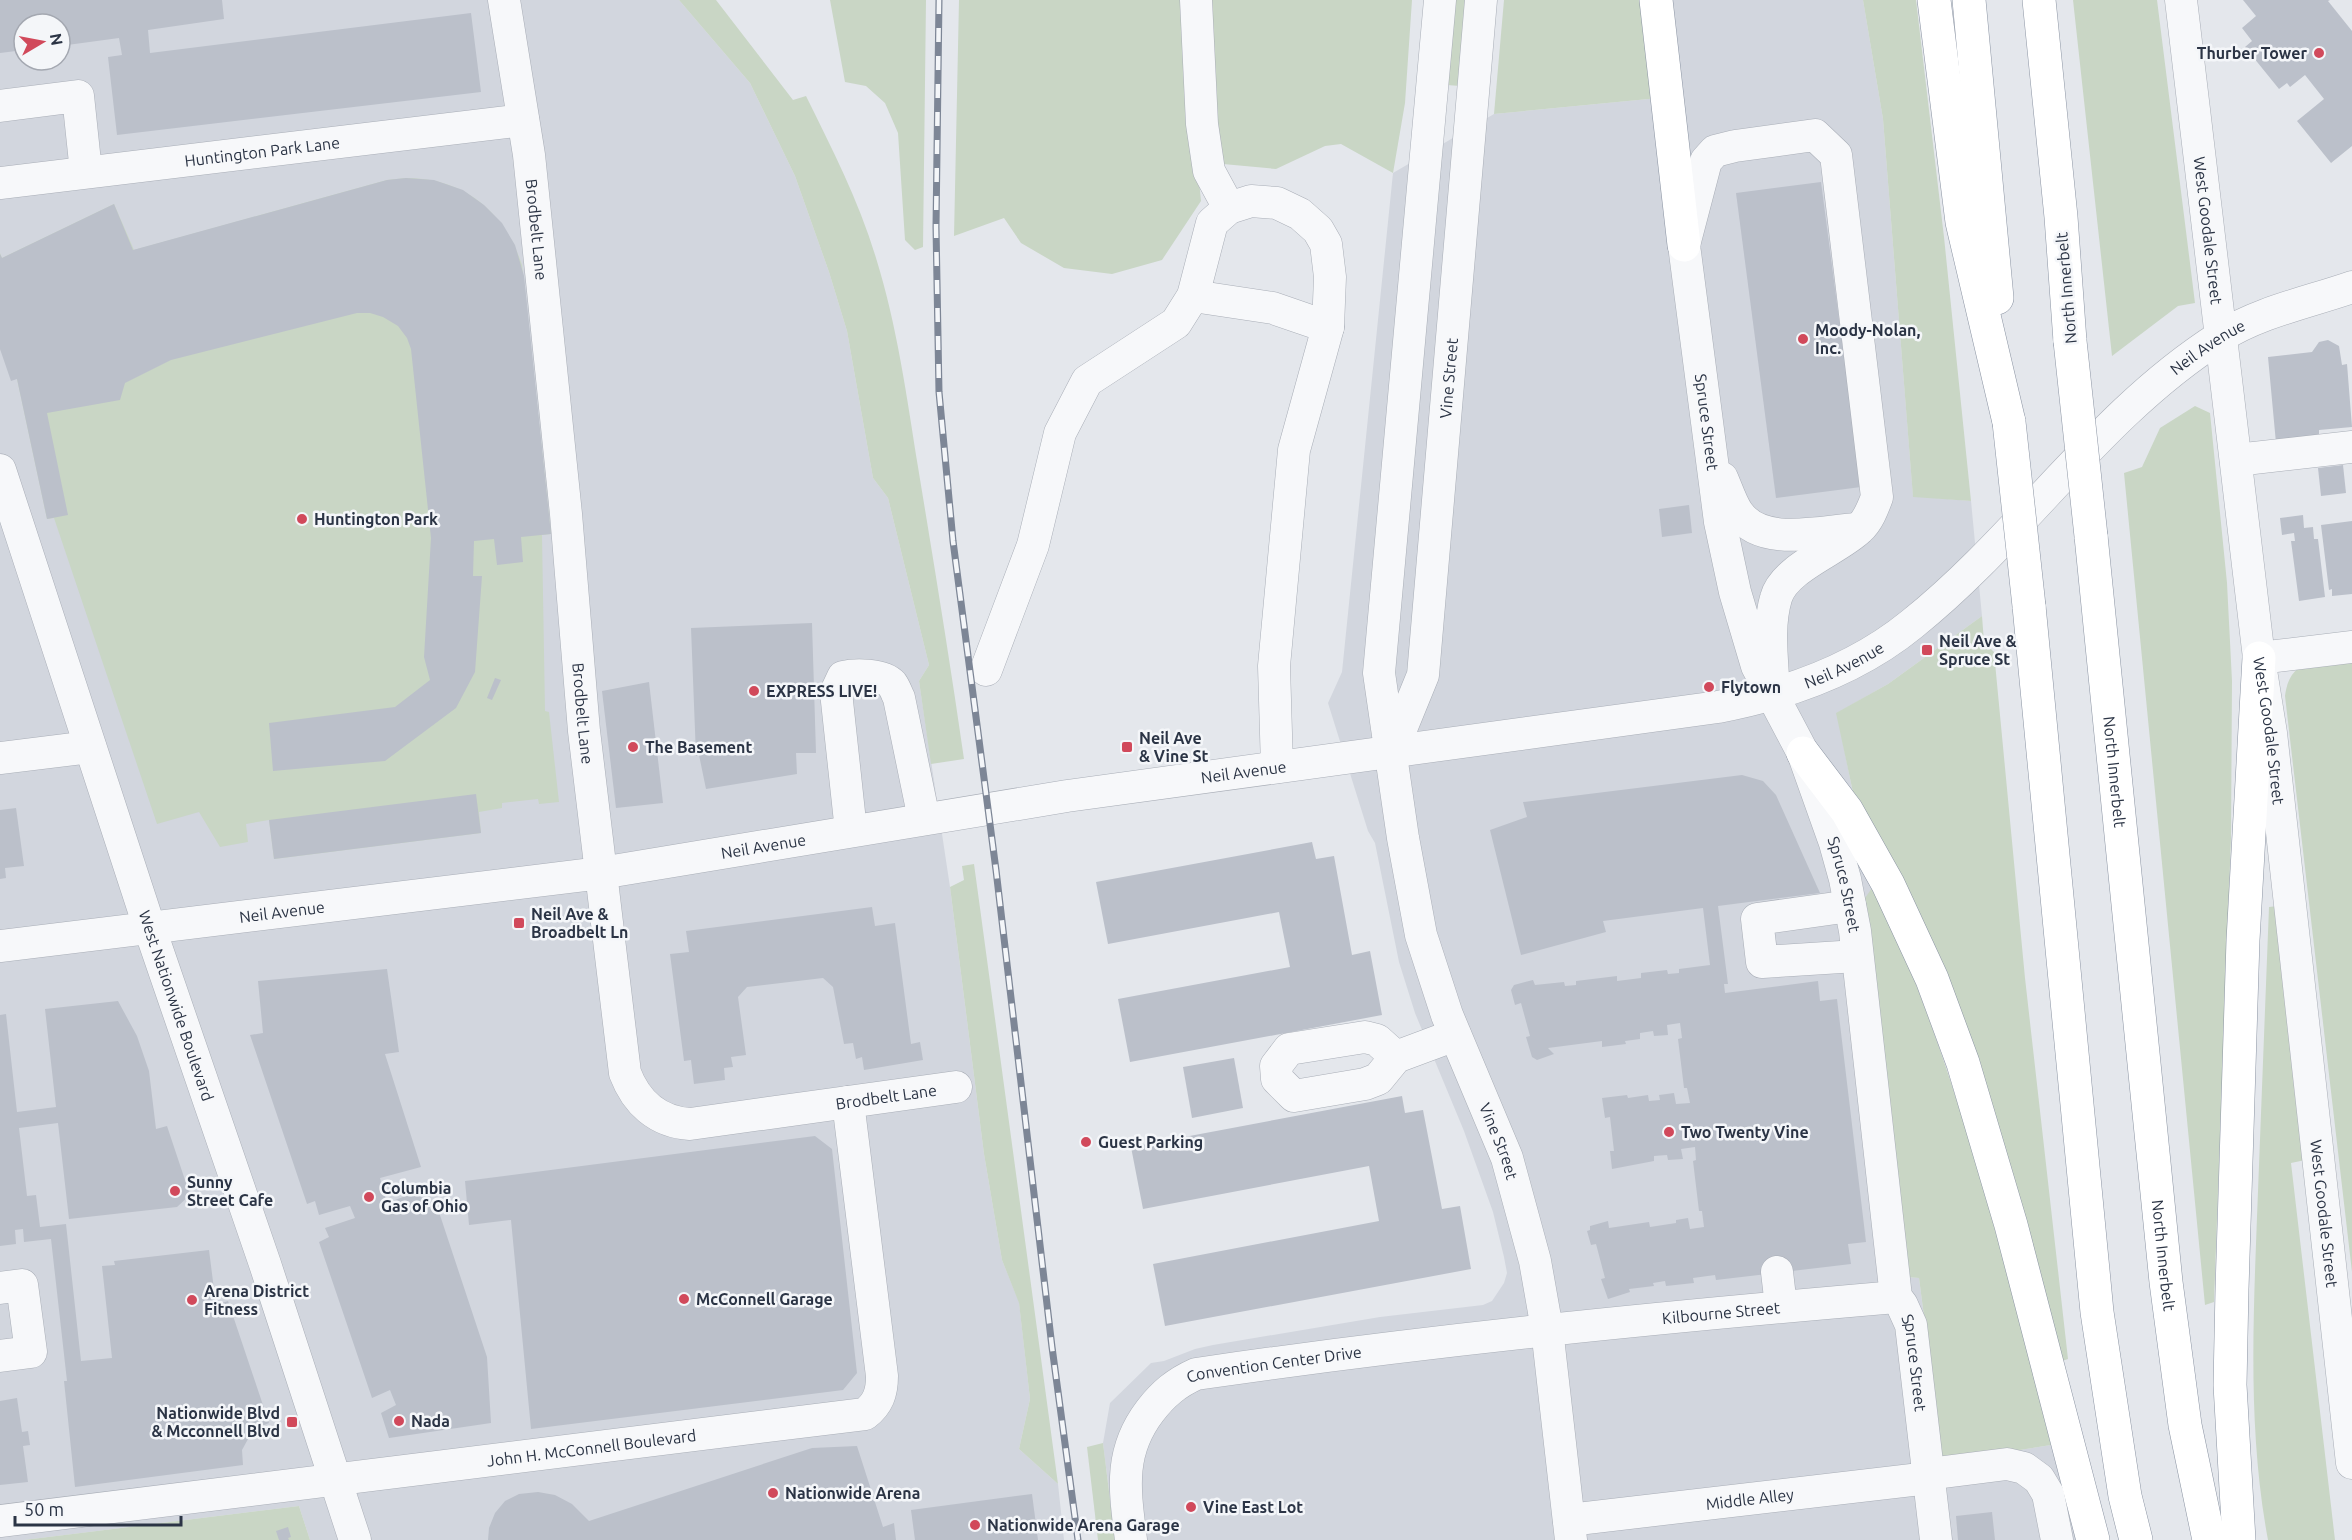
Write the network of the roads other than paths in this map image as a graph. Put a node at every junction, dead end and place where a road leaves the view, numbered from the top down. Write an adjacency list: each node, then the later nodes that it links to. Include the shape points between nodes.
1 (504, 0): 11 (street, Brodbelt Lane)
2 (1196, 0): 14 (street, via 1202,124 1209,171)
3 (1440, 0): 32 (street, Vine Street, via 1379,673)
4 (1481, 0): 32 (street, Vine Street, via 1423,675)
5 (1656, 0): 15 (highway)
6 (1934, 0): 20 (highway, via 1962,222)
7 (1970, 0): 20 (highway)
8 (2039, 0): 64 (highway, North Innerbelt, bridge, via 2166,1282 2185,1425)
9 (2181, 0): 19 (street, West Goodale Street)
10 (0, 106): 12 (street, via 78,96)
11 (523, 120): 12 (street, Huntington Park Lane); 38 (street, Brodbelt Lane, via 566,514 584,731)
12 (86, 172): 13 (street, Huntington Park Lane)
13 (0, 182)
14 (1229, 208): 17 (street, via 1212,223); 18 (street, via 1251,201 1277,203 1300,214 1318,230 1326,244 1330,277)
15 (1684, 245): 22 (street, Spruce Street); 26 (street, via 1706,161 1715,151 1815,135 1836,155 1877,497)
16 (2352, 287): 19 (street, Neil Avenue, via 2256,319)
17 (1193, 296): 18 (street, via 1273,308); 29 (street, via 1176,323 1087,381 1060,433 1033,544)
18 (1328, 327): 35 (street, via 1294,450 1274,666)
19 (2221, 336): 23 (street, West Goodale Street); 30 (street, Neil Avenue, via 2112,423 1970,572 1912,625 1827,675)
20 (2009, 422): 63 (highway, bridge, via 2097,1312 2125,1496)
21 (2352, 447): 23 (street)
22 (1711, 453): 26 (street, via 1738,513 1753,529 1779,536); 30 (street, Spruce Street, via 1735,592 1757,666)
23 (2236, 460): 28 (street, West Goodale Street)
24 (0, 470): 25 (street, West Nationwide Boulevard)
25 (9, 524): 31 (street, West Nationwide Boulevard)
26 (1860, 529): 30 (street, via 1791,576 1776,596 1772,621)
27 (2352, 647): 28 (street)
28 (2259, 658): 53 (street, West Goodale Street, via 2271,733); 65 (highway, via 2243,940 2230,1385)
29 (986, 669)
30 (1774, 695): 32 (street, Neil Avenue, via 1718,707); 33 (street, Spruce Street)
31 (90, 747): 34 (street); 40 (street, West Nationwide Boulevard)
32 (1392, 752): 35 (street, Neil Avenue); 43 (street, Vine Street, via 1421,935)
33 (1803, 753): 39 (street, Spruce Street, via 1835,843); 62 (highway, via 1847,811 1888,885 1932,979 1963,1063 2011,1225)
34 (0, 758)
35 (1277, 767): 36 (street, Neil Avenue)
36 (924, 819): 37 (street, Neil Avenue); 37 (street, via 899,698 892,684 885,679 852,675 843,677 836,692)
37 (851, 831): 38 (street, Neil Avenue)
38 (602, 873): 40 (street, Neil Avenue); 46 (street, Brodbelt Lane, via 625,1073 648,1109 674,1122 690,1124)
39 (1850, 906): 42 (street, Spruce Street); 42 (street, via 1757,919 1762,962)
40 (150, 929): 41 (street, Neil Avenue); 55 (street, West Nationwide Boulevard)
41 (0, 946)
42 (1857, 956): 49 (street, Spruce Street)
43 (1455, 1035): 44 (street); 51 (street, Vine Street, via 1503,1148 1517,1192)
44 (1396, 1057)
45 (956, 1087): 46 (street, Brodbelt Lane)
46 (848, 1102): 55 (street, John H. McConnell Boulevard, via 882,1376 881,1394 865,1414)
47 (1777, 1272): 50 (street)
48 (0, 1288): 52 (street, via 22,1285 31,1352)
49 (1896, 1297): 50 (street, Kilbourne Street); 54 (street, Spruce Street, via 1911,1325)
50 (1781, 1306): 51 (street, Kilbourne Street)
51 (1547, 1329): 57 (street, Vine Street); 59 (street, Convention Center Drive, via 1196,1374 1177,1382 1140,1424 1130,1446 1126,1482)
52 (0, 1356)
53 (2352, 1463)
54 (1928, 1476): 57 (street, Middle Alley); 60 (street, Spruce Street); 61 (street, Middle Alley, via 2007,1464 2024,1468 2039,1479 2048,1494)
55 (335, 1480): 56 (street, John H. McConnell Boulevard); 58 (street, West Nationwide Boulevard)
56 (0, 1521)
57 (1570, 1530)
58 (355, 1540)
59 (1131, 1540)
60 (1936, 1540)
61 (2056, 1540)
62 (2093, 1540)
63 (2136, 1540)
64 (2209, 1540)
65 (2239, 1540)

